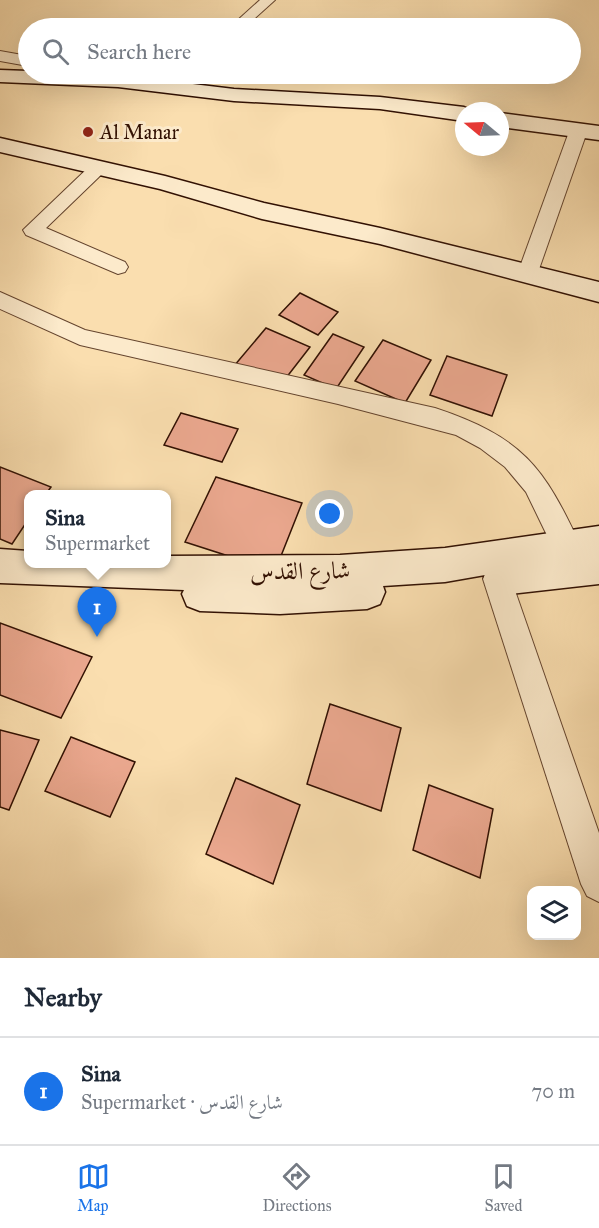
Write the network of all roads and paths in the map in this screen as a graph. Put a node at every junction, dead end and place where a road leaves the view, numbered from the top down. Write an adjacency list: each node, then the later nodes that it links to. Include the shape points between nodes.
1 (268, 0): 2 (street)
2 (247, 18)
3 (0, 56): 4 (street)
4 (18, 59)
5 (0, 76): 6 (street)
6 (18, 76)
7 (192, 84): 8 (street, via 234,95 380,103)
8 (455, 113)
9 (509, 121): 10 (street)
10 (593, 129): 14 (street)
11 (0, 145): 12 (street)
12 (97, 169): 13 (street, via 33,230); 14 (street)
13 (118, 267)
14 (526, 275): 15 (street)
15 (599, 292)
16 (0, 300): 17 (street, via 80,337 465,428 514,460)
17 (583, 544): 21 (street, شارع القدس, via 444,564 340,572 175,573)
18 (0, 566): 19 (street, شارع القدس)
19 (24, 567)
20 (599, 567): 22 (street, شارع القدس)
21 (50, 568)
22 (497, 579): 23 (street, شارع القدس, via 280,597); 24 (street)
23 (0, 586)
24 (599, 884)

